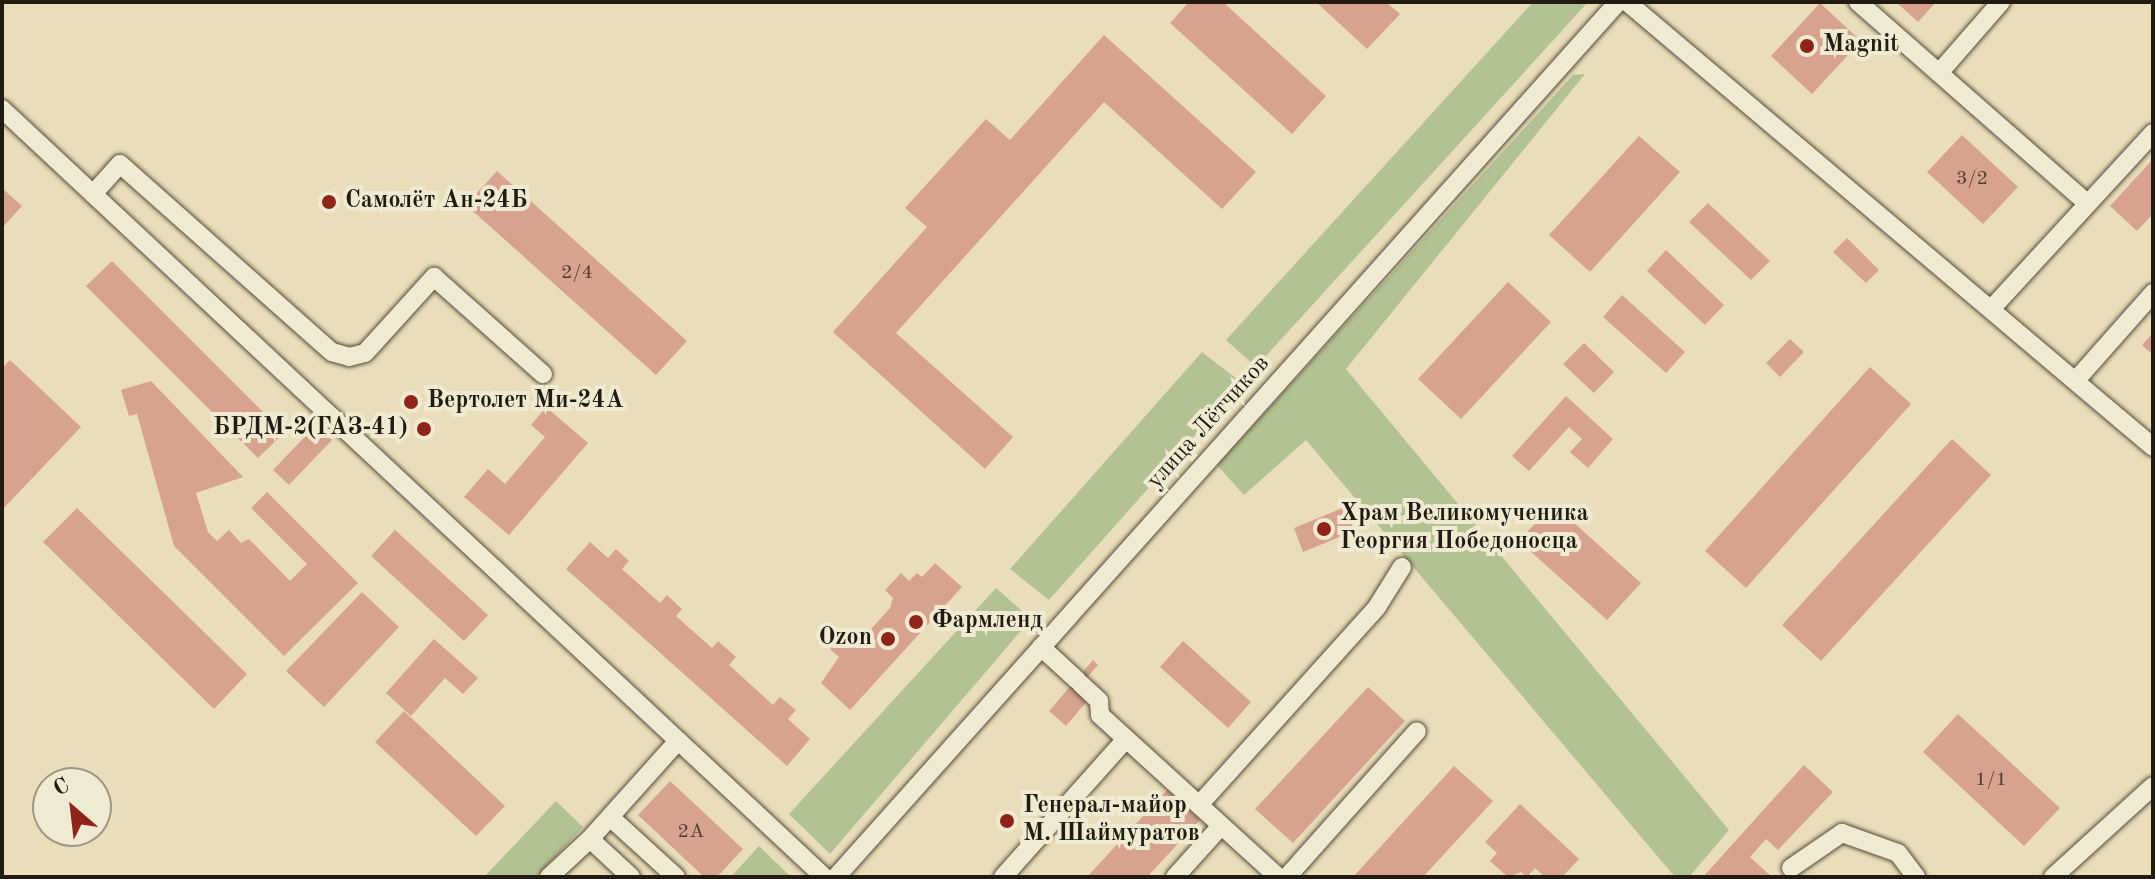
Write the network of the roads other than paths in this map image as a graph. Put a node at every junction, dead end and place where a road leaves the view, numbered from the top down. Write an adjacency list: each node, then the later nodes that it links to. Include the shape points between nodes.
1 (1618, 2): 16 (street, улица Лётчиков)
2 (1627, 2): 11 (street)
3 (1858, 2): 5 (street)
4 (2001, 2): 5 (street)
5 (1939, 73): 9 (street)
6 (2, 109): 8 (street)
7 (2153, 133): 9 (street)
8 (93, 194): 12 (street, via 120,164 332,352 349,357 365,353 434,277); 19 (street)
9 (2087, 203): 11 (street)
10 (2153, 293): 13 (street)
11 (1993, 307): 13 (street)
12 (543, 374)
13 (2077, 379): 14 (street)
14 (2153, 447)
15 (1402, 567): 21 (street, via 1377,607)
16 (1041, 647): 18 (street, via 1099,701 1100,715); 30 (street, улица Лётчиков)
17 (1417, 731): 34 (street)
18 (1126, 739): 21 (street); 31 (street)
19 (678, 741): 22 (street); 29 (street)
20 (2153, 786): 36 (street)
21 (1199, 805): 23 (street)
22 (610, 817): 24 (street); 28 (street)
23 (1221, 826): 32 (street); 33 (street)
24 (590, 839): 26 (street); 27 (street)
25 (1791, 868): 35 (street, via 1842,833 1898,853)
26 (549, 877)
27 (631, 877)
28 (676, 877)
29 (824, 877)
30 (836, 877)
31 (1003, 877)
32 (1175, 877)
33 (1278, 877)
34 (1287, 877)
35 (1916, 877)
36 (2053, 877)

